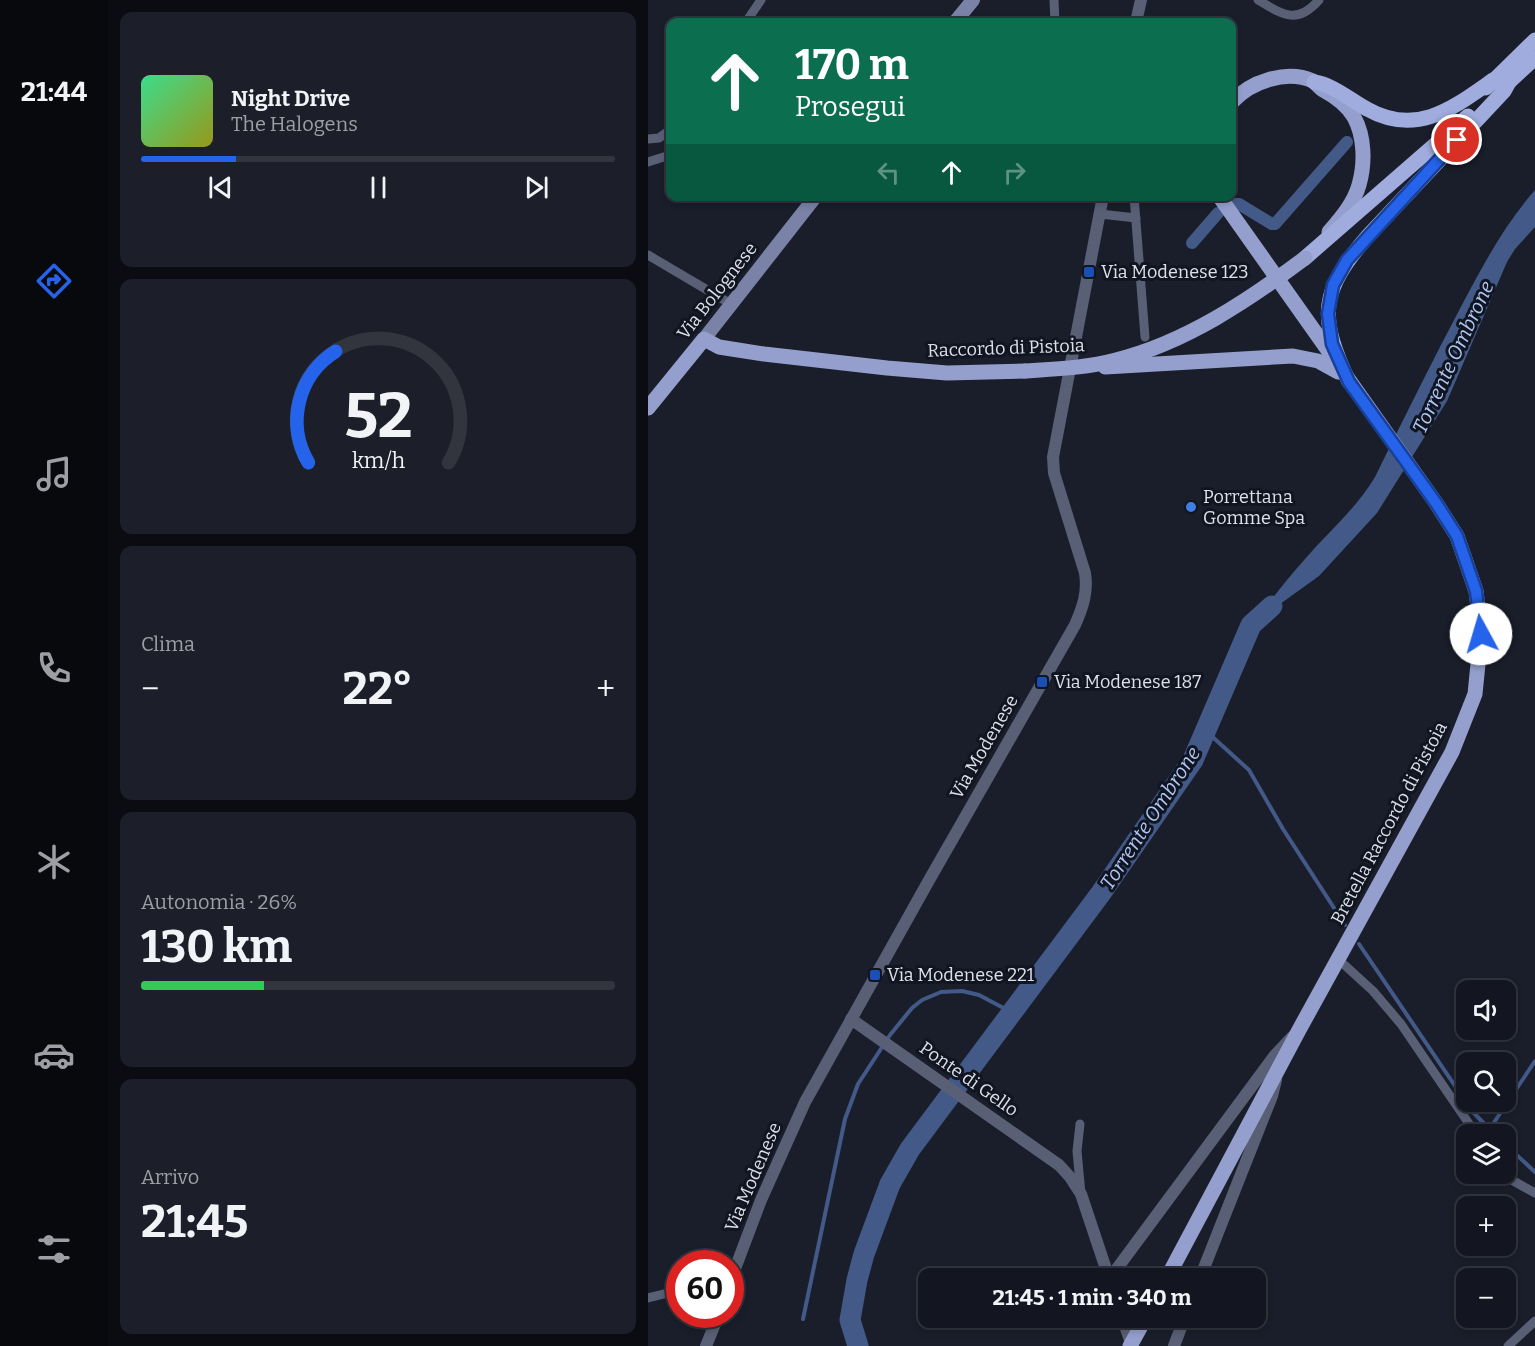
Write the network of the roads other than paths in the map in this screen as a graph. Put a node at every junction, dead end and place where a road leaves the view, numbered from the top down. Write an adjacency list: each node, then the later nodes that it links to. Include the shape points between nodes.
1 (761, 0): 7 (street)
2 (973, 0): 8 (main road)
3 (1054, 0): 9 (street)
4 (1142, 0): 10 (street)
5 (1258, 0): 6 (street, via 1283,14 1297,16)
6 (1319, 0)
7 (749, 18)
8 (958, 18)
9 (1055, 18)
10 (1137, 18)
11 (1535, 40): 13 (highway, Raccordo di Pistoia)
12 (1535, 58): 15 (highway, Raccordo di Pistoia)
13 (1492, 80): 14 (highway, via 1442,113 1407,121 1377,114); 21 (highway, Raccordo di Pistoia, via 1407,162)
14 (1314, 82): 16 (main road, via 1291,78 1261,82); 29 (main road, via 1342,102 1354,117 1364,158 1354,199)
15 (1509, 82): 21 (highway, Raccordo di Pistoia); 34 (highway, via 1368,236 1338,275 1329,303 1328,326)
16 (1236, 98)
17 (666, 133): 18 (street)
18 (648, 139)
19 (666, 156): 20 (street)
20 (648, 162)
21 (1399, 175): 29 (highway, Raccordo di Pistoia)
22 (812, 201): 30 (main road, Via Bolognese)
23 (1102, 201): 26 (street, Via Modenese)
24 (1134, 201): 27 (street)
25 (1222, 201): 34 (main road, Bretella Raccordo di Pistoia)
26 (1100, 214): 27 (street); 37 (street, Via Modenese, via 1053,457 1054,473 1085,573 1083,607)
27 (1136, 218): 31 (street)
28 (648, 255): 30 (street)
29 (1305, 258): 33 (main road, Raccordo di Pistoia, bridge, via 1230,309 1175,338 1120,359)
30 (731, 304): 32 (main road, Via Bolognese)
31 (1145, 337)
32 (704, 339): 33 (main road, Raccordo di Pistoia, bridge, via 730,349 887,369 947,373); 35 (main road, Via Bolognese)
33 (1082, 366): 34 (main road, bridge, via 1286,356 1329,365)
34 (1349, 382): 36 (main road, Bretella Raccordo di Pistoia, via 1457,536 1476,591 1481,634 1475,694 1452,752)
35 (648, 408)
36 (1338, 959): 38 (main road, Bretella Raccordo di Pistoia); 41 (street, via 1395,1016)
37 (851, 1019): 44 (street, Ponte di Gello, via 1038,1149 1065,1171); 45 (street, Via Modenese, via 805,1102)
38 (1299, 1030): 39 (main road, Bretella Raccordo di Pistoia); 47 (street, via 1275,1055)
39 (1277, 1072): 48 (main road, Bretella Raccordo di Pistoia); 49 (street, via 1272,1096)
40 (1080, 1124): 44 (street, via 1077,1151)
41 (1469, 1124)
42 (1516, 1182): 43 (street)
43 (1535, 1193)
44 (1082, 1194): 46 (street, Ponte di Gello)
45 (742, 1250)
46 (1107, 1268)
47 (1117, 1268)
48 (1172, 1268)
49 (1204, 1268)
50 (666, 1294): 51 (street)
51 (648, 1298)
52 (1535, 1321): 60 (street)
53 (713, 1328): 57 (street)
54 (1125, 1328): 58 (street)
55 (1140, 1328): 58 (main road, bridge)
56 (1181, 1328): 59 (street)
57 (706, 1346)
58 (1131, 1346)
59 (1174, 1346)
60 (1508, 1346)

